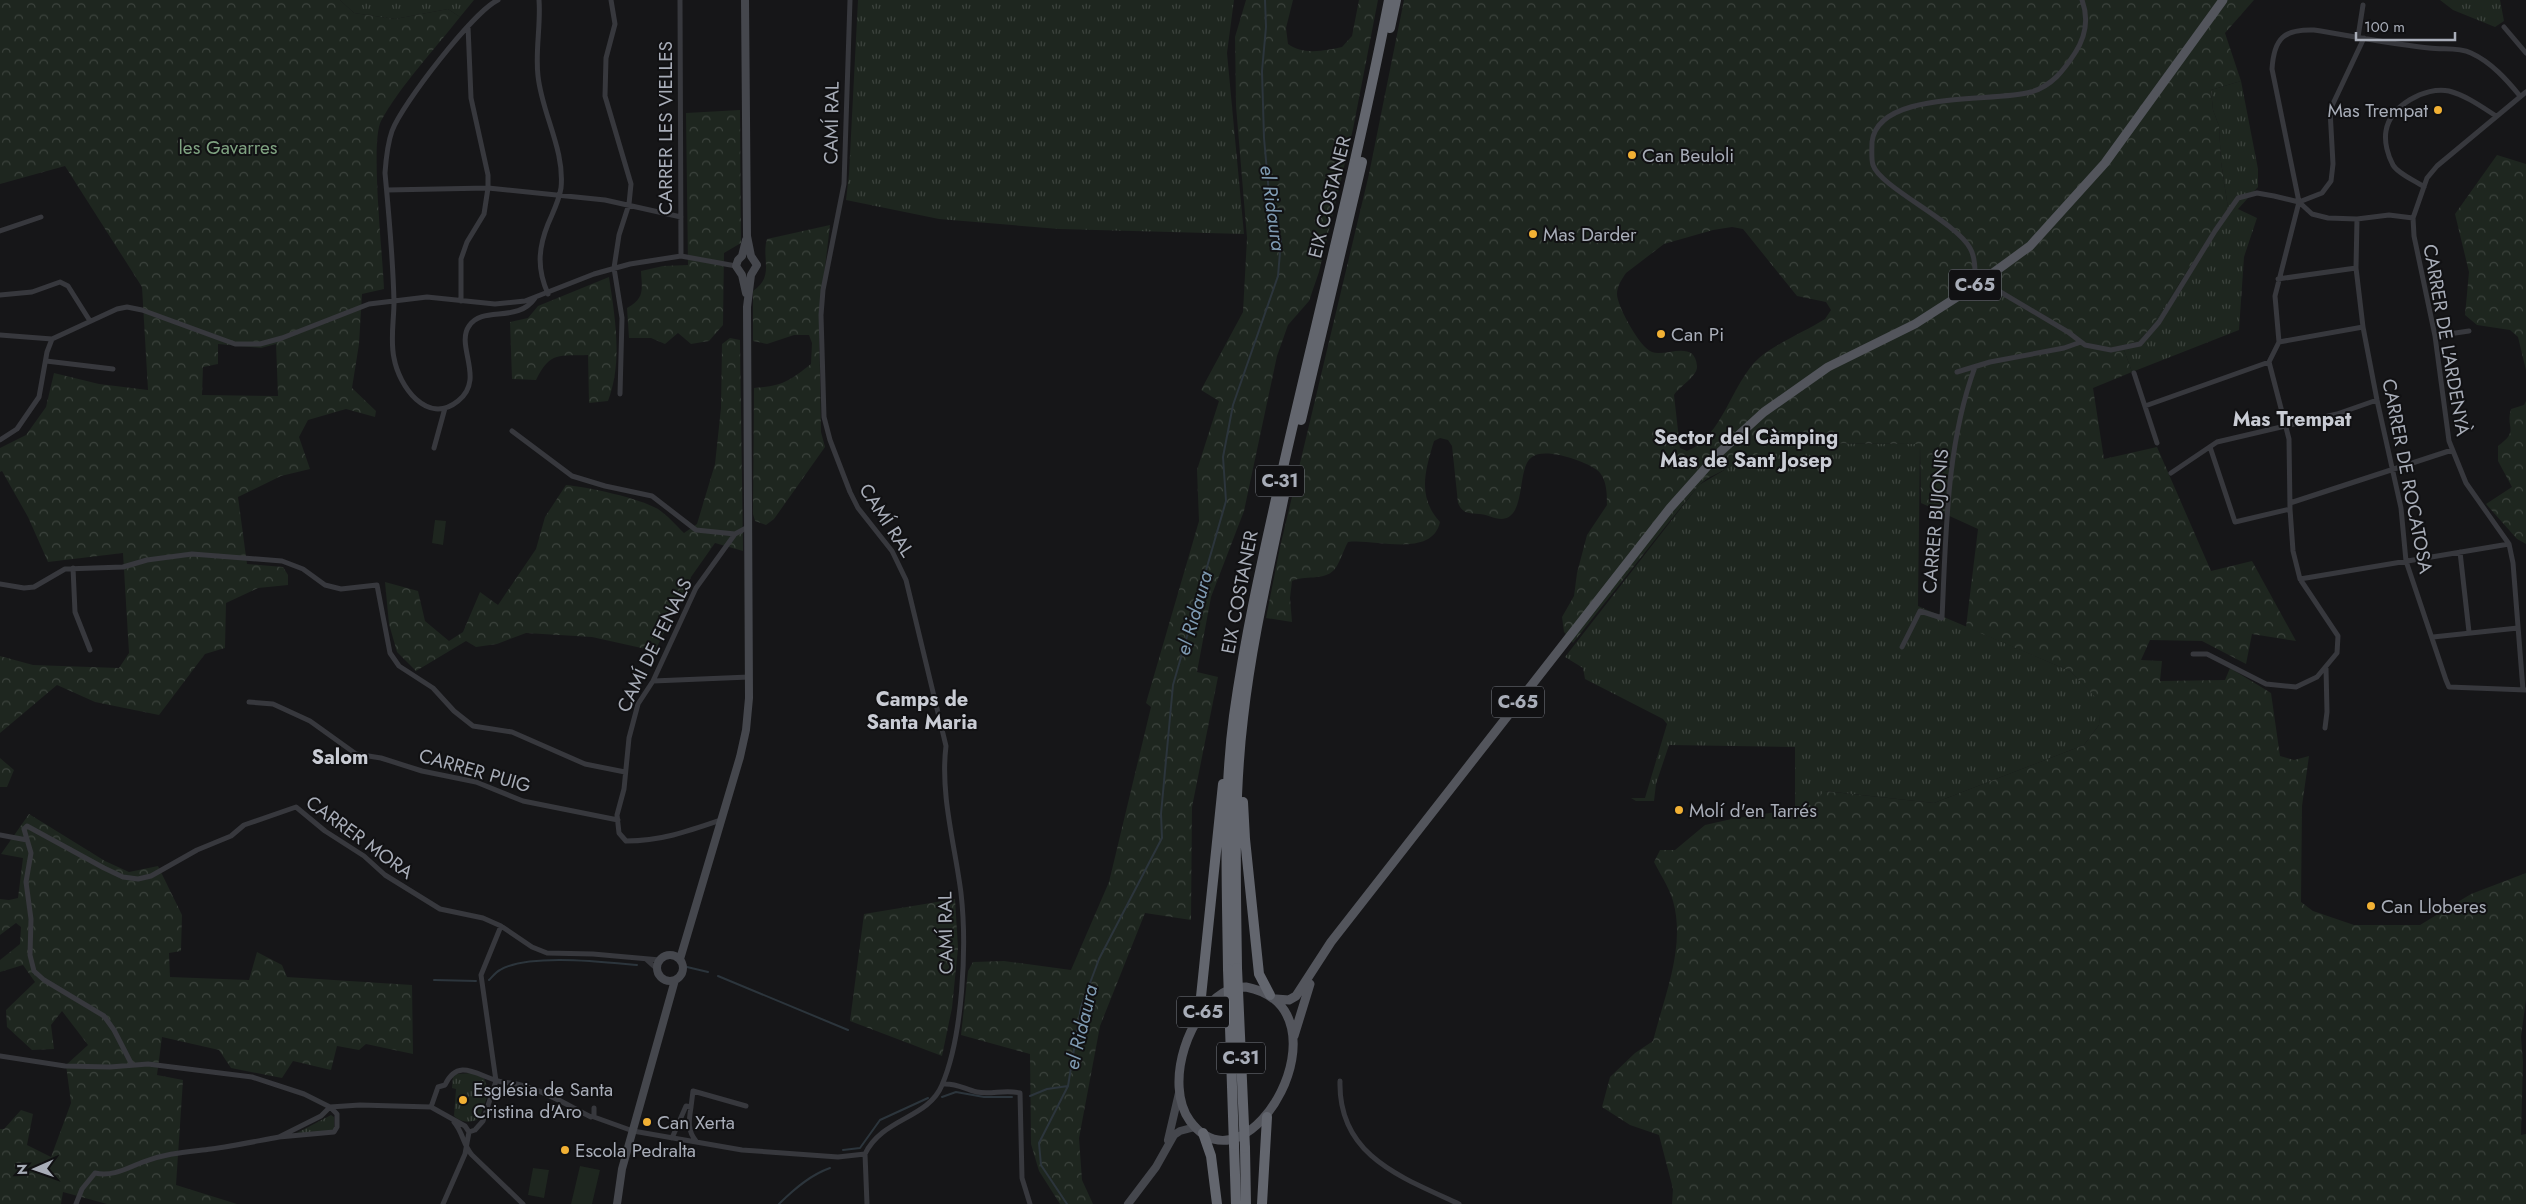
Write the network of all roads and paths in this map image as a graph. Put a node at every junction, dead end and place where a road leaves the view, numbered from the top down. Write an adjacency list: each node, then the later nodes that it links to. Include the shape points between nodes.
1 (498, 0): 12 (street, via 482,10)
2 (539, 0): 23 (street, via 538,77 556,144)
3 (611, 0): 25 (street, via 614,24 606,58 605,96 616,140 627,167)
4 (680, 0): 27 (street, CARRER LES VIELLES)
5 (745, 0): 31 (street)
6 (850, 0): 122 (street, CAMÍ RAL, via 844,184 822,298 824,417 841,472 854,500 892,551 906,580 946,746 946,794 961,893 963,946 954,1040)
7 (1389, 0): 97 (highway, EIX COSTANER / C-31, via 1361,139 1258,574)
8 (1396, 0): 97 (highway, EIX COSTANER / C-31, via 1347,231 1290,464)
9 (2082, 0): 41 (street, via 2088,15 2082,42 2060,76 2032,92 1907,108 1882,120 1872,141 1873,166 1889,184 1951,229 1970,248)
10 (2223, 0): 41 (main road, C-65, via 2105,163 2030,246)
11 (2363, 6): 14 (street)
12 (468, 26): 21 (street, via 471,98); 22 (street, via 404,107 392,131 386,154)
13 (2504, 27): 16 (street)
14 (2358, 37): 15 (street); 24 (street, via 2297,30 2285,34 2273,53 2272,69)
15 (2364, 38): 18 (street, via 2472,53 2507,80); 24 (street, via 2330,110 2331,181 2322,193)
16 (2526, 53)
17 (2526, 92): 18 (street)
18 (2520, 96): 19 (street)
19 (2496, 116): 20 (street, via 2437,166); 20 (street, via 2448,91 2429,91 2418,95 2395,113 2386,131 2388,154 2394,168)
20 (2424, 187): 28 (street)
21 (488, 188): 22 (street); 23 (street); 47 (street, via 484,214 461,259)
22 (387, 190): 46 (street)
23 (560, 196): 25 (street); 42 (street, via 538,262)
24 (2299, 202): 29 (street, via 2312,214); 40 (street); 54 (street, via 2257,194 2238,198 2159,322 2140,344 2111,350)
25 (629, 204): 27 (street); 36 (street, via 619,235)
26 (41, 217): 30 (street)
27 (681, 217): 32 (street, CARRER LES VIELLES)
28 (2413, 218): 29 (street, via 2390,216); 52 (street, CARRER DE L'ARDENYÀ)
29 (2357, 220): 37 (street, CARRER DE ROCATOSA)
30 (0, 231)
31 (747, 236): 33 (street); 34 (street)
32 (682, 256): 35 (street); 36 (street)
33 (742, 256): 34 (street); 35 (street)
34 (751, 256): 39 (street, via 757,265)
35 (736, 266): 38 (street)
36 (614, 268): 42 (street); 62 (street, via 622,318)
37 (2356, 268): 40 (street); 49 (street, CARRER DE ROCATOSA)
38 (742, 275): 39 (street); 44 (street)
39 (751, 275): 44 (street)
40 (2278, 279): 55 (street, via 2275,314)
41 (1978, 283): 54 (street, via 2068,332); 109 (main road, C-65, via 1915,324 1828,367 1764,412 1720,452 1665,515)
42 (548, 294): 45 (street)
43 (0, 295): 48 (street, via 32,292 60,282 68,286)
44 (747, 297): 77 (street)
45 (536, 298): 47 (street, via 495,304); 65 (street, via 520,312 488,315 468,326 465,335 471,372 468,386 459,401)
46 (394, 301): 47 (street, via 427,297); 48 (street, via 369,304 260,344 235,344 127,307); 65 (street, via 393,357 398,374 407,391 418,402 430,408)
47 (461, 301)
48 (90, 321): 53 (street)
49 (2363, 327): 55 (street); 63 (street, CARRER DE ROCATOSA)
50 (2468, 331): 52 (street)
51 (0, 335): 53 (street)
52 (2434, 336): 72 (street, CARRER DE L'ARDENYÀ)
53 (52, 339): 56 (street)
54 (2080, 342): 58 (street)
55 (2279, 342): 57 (street)
56 (46, 362): 59 (street); 68 (street, via 39,397 31,411 17,429)
57 (2269, 362): 64 (street); 66 (street)
58 (1975, 368): 60 (street); 88 (street, CARRER BUJONIS, via 1962,413 1949,494 1942,618 1920,611)
59 (113, 369)
60 (1958, 372)
61 (2134, 373): 64 (street)
62 (620, 394)
63 (2377, 400): 66 (street, via 2337,414); 73 (street, CARRER DE ROCATOSA)
64 (2145, 406): 69 (street)
65 (445, 408): 71 (street)
66 (2286, 425): 70 (street, via 2217,442); 75 (street)
67 (512, 431): 78 (street, via 579,479 652,496 696,530)
68 (0, 440)
69 (2157, 443)
70 (2210, 447): 74 (street); 76 (street, via 2235,522)
71 (434, 448)
72 (2452, 450): 73 (street); 79 (street, CARRER DE L'ARDENYÀ, via 2466,482)
73 (2394, 470): 75 (street); 81 (street, CARRER DE ROCATOSA)
74 (2171, 473)
75 (2290, 502): 76 (street)
76 (2290, 509): 83 (street, via 2293,551)
77 (748, 527): 78 (street, CAMÍ DE FENALS); 92 (street)
78 (735, 534): 93 (street, CAMÍ DE FENALS, via 696,588)
79 (2509, 544): 80 (street); 85 (street, CARRER DE L'ARDENYÀ)
80 (2460, 552): 81 (street); 86 (street)
81 (2406, 561): 83 (street); 87 (street, CARRER DE ROCATOSA)
82 (73, 568): 84 (street, via 65,569 34,587); 89 (street, via 75,612); 98 (street, via 123,567 192,554 282,561 303,569 325,585 341,589 377,585 390,653 399,666 433,688 473,726 512,732 585,764)
83 (2300, 579): 91 (street, via 2338,636 2336,652)
84 (0, 584)
85 (2518, 628): 86 (street); 94 (street, CARRER DE L'ARDENYÀ)
86 (2469, 632): 87 (street)
87 (2433, 637): 94 (street, CARRER DE ROCATOSA, via 2449,687)
88 (1902, 647)
89 (90, 650)
90 (2192, 654): 91 (street, via 2207,654 2266,684 2296,686 2317,677)
91 (2326, 668): 96 (street)
92 (749, 677): 93 (street); 100 (street, via 746,730)
93 (653, 681): 98 (street, CAMÍ DE FENALS, via 638,704)
94 (2524, 690)
95 (249, 702): 99 (street, CARRER PUIG, via 273,704 310,721 356,754 476,782 523,801)
96 (2325, 728)
97 (1236, 741): 110 (highway, EIX COSTANER / C-31, via 1226,829); 114 (highway, via 1259,974); 116 (highway, via 1224,768)
98 (625, 772): 99 (street, CAMÍ DE FENALS)
99 (618, 820): 100 (street, via 619,833 626,841 632,841 688,833)
100 (721, 820): 104 (street)
101 (0, 835): 102 (street)
102 (27, 840): 103 (street, CARRER MORA, via 24,829 27,826 110,872 123,878 138,879 151,876 197,850 231,836 244,825 296,807 427,903); 119 (street, via 31,853 26,882 30,955 34,971 104,1016)
103 (501, 926): 107 (street, CARRER MORA, via 547,953); 120 (street, via 481,975)
104 (688, 936): 105 (street); 106 (street)
105 (671, 955): 106 (street); 108 (street)
106 (680, 959): 113 (street, via 683,969)
107 (647, 960): 108 (street, CARRER MORA); 111 (street)
108 (660, 960): 111 (street)
109 (1320, 960): 114 (main road, C-65, via 1296,996 1289,1000); 117 (main road, C-65)
110 (1233, 968): 149 (highway, EIX COSTANER / C-31, bridge); 150 (highway, EIX COSTANER / C-31, bridge)
111 (658, 970): 112 (street)
112 (666, 980): 113 (street); 115 (street)
113 (675, 980): 115 (street)
114 (1273, 997): 116 (main road, C-65, via 1246,987 1231,989); 117 (main road, C-65, via 1290,1024)
115 (669, 999): 133 (street)
116 (1200, 1016): 123 (main road, C-65, via 1183,1053)
117 (1292, 1041): 130 (main road, C-65, via 1286,1081)
118 (0, 1056): 119 (street, via 65,1066)
119 (132, 1065): 125 (street, via 148,1064 252,1077 304,1094)
120 (496, 1081): 127 (street, via 478,1072 455,1072 445,1085 438,1087); 129 (street, via 537,1090); 134 (street, via 483,1121)
121 (1340, 1081): 152 (street, via 1341,1108 1346,1124 1375,1160)
122 (943, 1084): 140 (street, via 931,1102 876,1137); 146 (street, via 962,1085 977,1092 1020,1093 1022,1178)
123 (1180, 1091): 132 (main road, C-65, via 1187,1117); 139 (street)
124 (746, 1106): 126 (street, via 693,1091)
125 (330, 1107): 127 (street); 135 (street, via 321,1116); 135 (street, via 337,1114 334,1132)
126 (691, 1107): 136 (street, via 686,1106); 137 (street, via 688,1123)
127 (431, 1108): 131 (street)
128 (594, 1108): 133 (street, via 594,1117 599,1120)
129 (591, 1117)
130 (1267, 1117): 132 (main road, C-65, via 1236,1139 1225,1141); 151 (highway, C-65)
131 (452, 1120): 134 (street, via 465,1126); 138 (street, via 463,1134)
132 (1199, 1130): 139 (street, via 1180,1131); 148 (highway, C-65, via 1211,1156)
133 (633, 1131): 136 (street); 144 (street, via 622,1169)
134 (469, 1132): 138 (street)
135 (279, 1137): 141 (street, via 181,1151 122,1171 105,1175 96,1173 82,1189)
136 (672, 1138): 137 (street)
137 (696, 1142): 140 (street, via 742,1150 838,1157)
138 (466, 1148): 142 (street); 143 (street)
139 (1165, 1150): 147 (street)
140 (866, 1154): 145 (street)
141 (78, 1204)
142 (444, 1204)
143 (523, 1204)
144 (617, 1204)
145 (867, 1204)
146 (1030, 1204)
147 (1128, 1204)
148 (1217, 1204)
149 (1236, 1204)
150 (1246, 1204)
151 (1262, 1204)
152 (1459, 1204)

